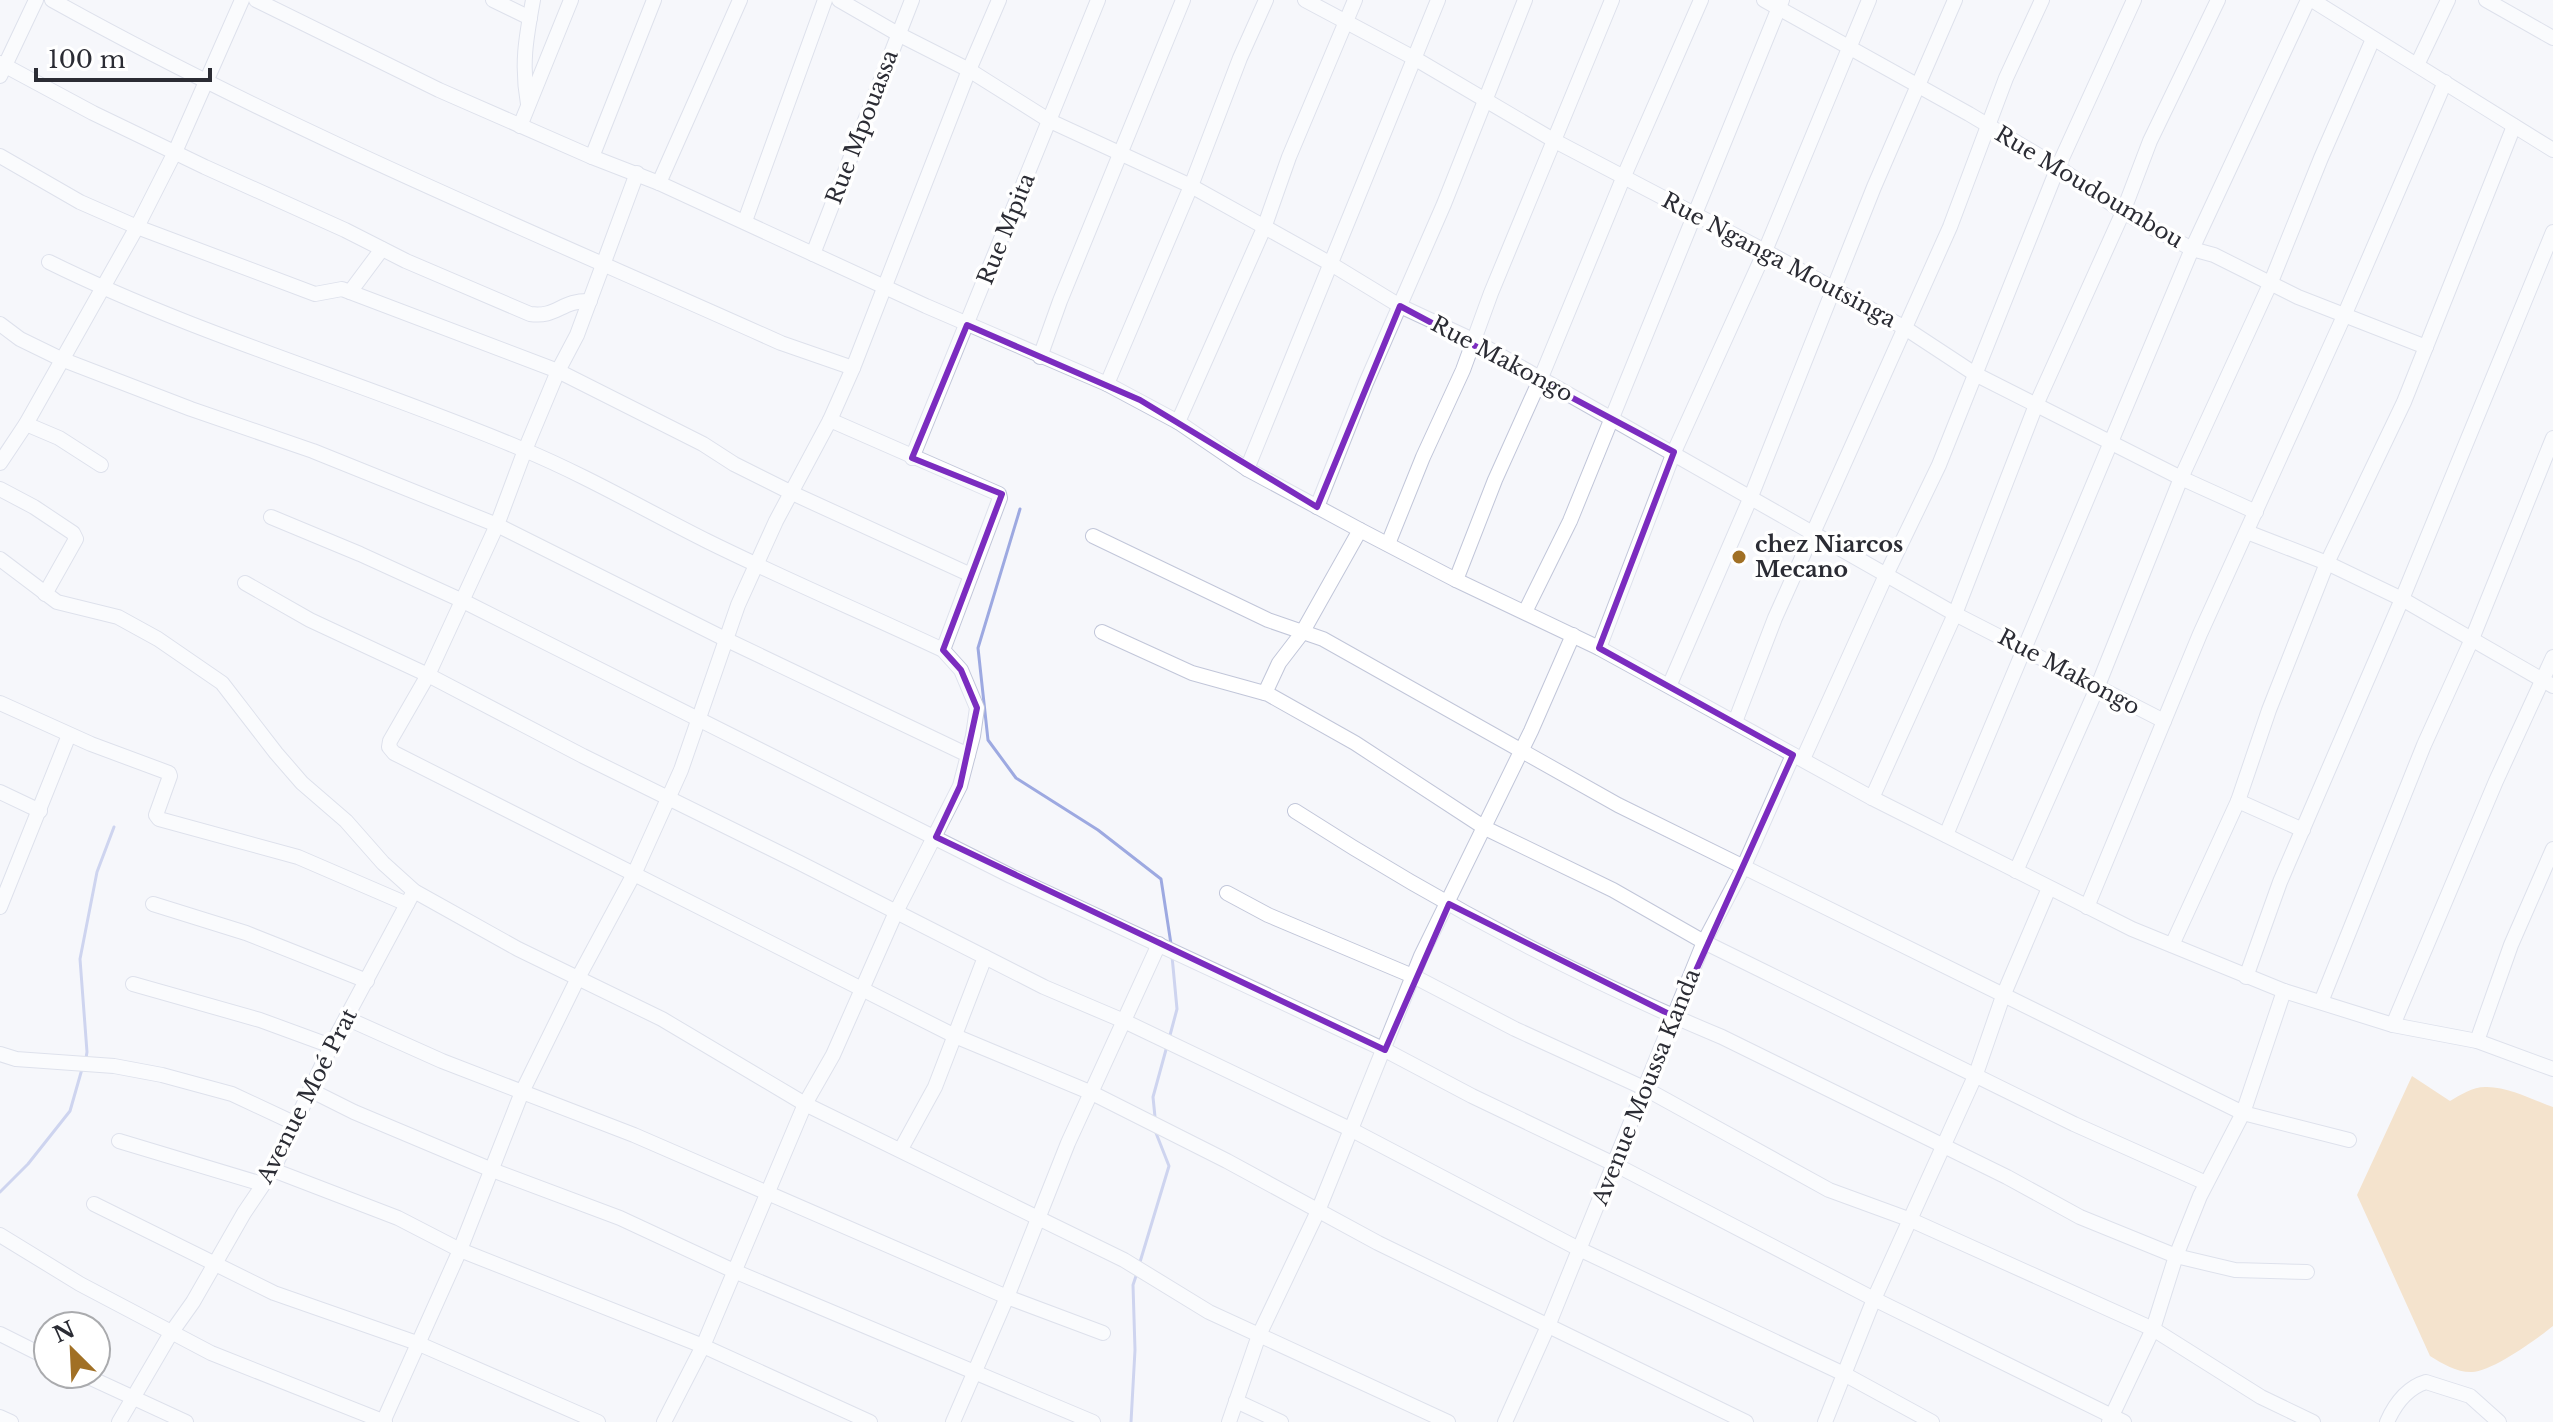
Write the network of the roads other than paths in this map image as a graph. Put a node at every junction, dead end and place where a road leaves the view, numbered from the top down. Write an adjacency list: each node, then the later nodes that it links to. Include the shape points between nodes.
1 (36, 0): 41 (street)
2 (52, 0): 43 (street)
3 (242, 0): 43 (street)
4 (256, 0): 49 (street)
5 (493, 0): 33 (street)
6 (533, 0): 33 (street)
7 (571, 0): 47 (street)
8 (654, 0): 57 (street)
9 (740, 0): 61 (street)
10 (825, 0): 65 (street)
11 (839, 0): 35 (street, Rue Makongo)
12 (912, 0): 35 (street, Rue Mpouassa)
13 (999, 0): 42 (street)
14 (1098, 0): 48 (street, Rue Mpita)
15 (1183, 0): 55 (street)
16 (1266, 0): 62 (street)
17 (1305, 0): 34 (street, Rue Nganga Moutsinga)
18 (1355, 0): 34 (street)
19 (1438, 0): 39 (street)
20 (1525, 0): 46 (street)
21 (1612, 0): 52 (street)
22 (1701, 0): 60 (street)
23 (1764, 0): 32 (street, Rue Moudoumbou)
24 (1869, 0): 38 (street)
25 (1955, 0): 45 (street)
26 (2042, 0): 50 (street)
27 (2134, 0): 58 (street, Avenue Moussa Kanda)
28 (2218, 0): 63 (street, via 2150,141)
29 (2310, 0): 37 (street); 70 (street)
30 (2448, 0): 40 (street)
31 (2486, 0): 36 (street)
32 (1781, 4): 38 (street, Rue Moudoumbou); 64 (street)
33 (530, 18): 47 (street, via 523,75)
34 (1346, 21): 39 (street, Rue Nganga Moutsinga); 67 (street)
35 (898, 34): 42 (street, Rue Makongo); 72 (street, Rue Mpouassa)
36 (2553, 38)
37 (2373, 39): 40 (street); 76 (street)
38 (1848, 48): 45 (street, Rue Moudoumbou); 71 (street)
39 (1414, 58): 46 (street, Rue Nganga Moutsinga); 75 (street)
40 (2417, 65): 44 (street)
41 (2, 68): 54 (street)
42 (969, 70): 48 (street, Rue Makongo); 77 (street)
43 (206, 81): 54 (street); 74 (street, via 292,125)
44 (2445, 82): 51 (street); 83 (street)
45 (1919, 86): 50 (street, Rue Moudoumbou); 79 (street)
46 (1484, 99): 52 (street, Rue Nganga Moutsinga); 82 (street)
47 (528, 105): 49 (street)
48 (1050, 121): 55 (street, Rue Makongo); 85 (street, Rue Mpita)
49 (520, 126): 57 (street)
50 (1990, 126): 58 (street, Rue Moudoumbou); 86 (street)
51 (2514, 126): 53 (street); 88 (street)
52 (1555, 141): 60 (street, Rue Nganga Moutsinga); 87 (street)
53 (2553, 150)
54 (175, 152): 66 (street); 69 (street)
55 (1121, 154): 62 (street, Rue Makongo); 89 (street)
56 (0, 156): 66 (street, via 80,202)
57 (592, 157): 59 (street)
58 (2058, 167): 63 (street, Rue Moudoumbou); 93 (street, Avenue Moussa Kanda)
59 (637, 173): 61 (street); 74 (street)
60 (1624, 176): 64 (street, Rue Nganga Moutsinga); 94 (street)
61 (659, 183): 65 (street)
62 (1191, 186): 67 (street, Rue Makongo); 95 (street)
63 (2123, 212): 70 (street, Rue Moudoumbou); 96 (street)
64 (1693, 215): 71 (street, Rue Nganga Moutsinga); 97 (street)
65 (745, 221): 72 (street)
66 (137, 227): 78 (street); 80 (street, via 315,294)
67 (1264, 228): 75 (street, Rue Makongo); 99 (street)
68 (2553, 232): 131 (street)
69 (382, 249): 80 (street); 81 (street, via 530,314 542,316 575,300)
70 (2192, 249): 76 (street, Rue Moudoumbou); 102 (street)
71 (1765, 251): 79 (street, Rue Nganga Moutsinga); 105 (street)
72 (813, 254): 77 (street)
73 (49, 262): 78 (street)
74 (604, 264): 81 (street); 91 (street, via 781,343)
75 (1331, 264): 82 (street, Rue Makongo); 109 (street)
76 (2271, 282): 83 (street, Rue Moudoumbou); 110 (street)
77 (884, 286): 85 (street); 91 (street)
78 (102, 287): 90 (street); 104 (street, via 209,333)
79 (1835, 289): 86 (street, Rue Nganga Moutsinga); 113 (street)
80 (350, 292): 92 (street)
81 (590, 301): 92 (street)
82 (1400, 306): 87 (street, Rue Makongo); 114 (street)
83 (2344, 316): 88 (street, Rue Moudoumbou); 115 (street)
84 (0, 324): 90 (street)
85 (967, 325): 89 (street); 106 (street, Rue Mpita)
86 (1905, 328): 93 (street, Rue Nganga Moutsinga); 120 (street)
87 (1473, 340): 94 (street, Rue Makongo); 122 (street)
88 (2426, 347): 124 (street)
89 (1040, 357): 95 (street)
90 (61, 359): 100 (street); 117 (street)
91 (853, 368): 98 (street)
92 (558, 371): 104 (street); 112 (street)
93 (1975, 374): 96 (street, Rue Nganga Moutsinga); 127 (street, Avenue Moussa Kanda)
94 (1540, 380): 97 (street, Rue Makongo); 128 (street)
95 (1107, 384): 99 (street)
96 (2036, 405): 102 (street, Rue Nganga Moutsinga); 134 (street)
97 (1611, 418): 105 (street, Rue Makongo); 133 (street, via 1570,521)
98 (830, 420): 106 (street); 112 (street)
99 (1178, 422): 109 (street)
100 (26, 424): 103 (street); 108 (street)
101 (2553, 438): 139 (street)
102 (2112, 442): 110 (street, Rue Nganga Moutsinga); 141 (street)
103 (6, 444): 107 (street)
104 (525, 450): 117 (street); 125 (street)
105 (1674, 452): 113 (street, Rue Makongo); 140 (street)
106 (912, 458): 126 (street, via 999,494)
107 (0, 463)
108 (101, 465)
109 (1247, 469): 114 (street)
110 (2181, 478): 115 (street, Rue Nganga Moutsinga); 147 (street)
111 (0, 489): 130 (street, via 76,539)
112 (792, 493): 125 (street); 126 (street)
113 (1750, 499): 120 (street, Rue Makongo); 146 (street)
114 (1317, 507): 118 (street)
115 (2256, 512): 119 (street)
116 (271, 517): 132 (street)
117 (497, 525): 132 (street); 138 (street)
118 (1360, 530): 122 (street); 136 (street)
119 (2247, 532): 124 (street); 151 (street)
120 (1812, 533): 127 (street, Rue Makongo); 152 (street)
121 (1093, 536): 136 (street)
122 (1388, 544): 128 (street)
123 (0, 559): 130 (street)
124 (2327, 563): 131 (street); 160 (street)
125 (756, 565): 138 (street); 142 (street)
126 (971, 575): 142 (street)
127 (1886, 575): 134 (street, Rue Makongo); 156 (street, Avenue Moussa Kanda)
128 (1456, 580): 133 (street)
129 (245, 583): 144 (street)
130 (45, 594): 174 (street, via 57,602 118,617 222,683 302,783 346,821)
131 (2402, 599): 139 (street); 164 (street)
132 (463, 601): 144 (street); 150 (street)
133 (1525, 612): 137 (street)
134 (1955, 614): 141 (street, Rue Makongo); 158 (street)
135 (1102, 632): 148 (street, via 1192,673)
136 (1302, 633): 148 (street); 154 (street, via 1323,639)
137 (1573, 635): 140 (street); 154 (street)
138 (725, 639): 150 (street); 155 (street)
139 (2472, 639): 145 (street); 192 (street)
140 (1599, 648): 146 (street)
141 (2025, 649): 147 (street, Rue Makongo); 165 (street)
142 (943, 650): 155 (street, via 961,670 977,708)
143 (2553, 657): 145 (street)
144 (428, 675): 159 (street); 170 (street, via 390,741 394,753)
145 (2548, 683): 196 (street, via 2496,781)
146 (1670, 684): 152 (street)
147 (2097, 688): 151 (street, Rue Makongo); 169 (street)
148 (1265, 693): 163 (street, via 1355,743)
149 (0, 703): 153 (street)
150 (697, 719): 159 (street); 166 (street)
151 (2164, 721): 178 (street)
152 (1735, 722): 156 (street)
153 (69, 735): 161 (street); 174 (street, via 169,773 159,819 298,857)
154 (1521, 752): 163 (street); 168 (street)
155 (968, 755): 166 (street)
156 (1798, 757): 158 (street); 168 (street, Avenue Moussa Kanda)
157 (0, 792): 161 (street)
158 (1872, 798): 165 (street)
159 (669, 799): 170 (street); 179 (street)
160 (2238, 801): 164 (street); 182 (street)
161 (40, 811): 171 (street)
162 (1295, 811): 176 (street)
163 (1485, 828): 176 (street); 180 (street, via 1613,890)
164 (2303, 830): 185 (street)
165 (1946, 835): 169 (street)
166 (936, 837): 179 (street); 181 (street)
167 (2553, 849): 198 (street)
168 (1743, 868): 180 (street, Avenue Moussa Kanda); 191 (street)
169 (2016, 871): 172 (street)
170 (635, 872): 186 (street); 189 (street)
171 (6, 874): 177 (street)
172 (2049, 888): 178 (street); 191 (street)
173 (1227, 893): 184 (street)
174 (410, 897): 186 (street); 187 (street, Avenue Moé Prat)
175 (153, 904): 187 (street, via 246,933)
176 (1449, 904): 184 (street); 193 (street)
177 (0, 907)
178 (2087, 907): 182 (street)
179 (896, 912): 183 (street); 189 (street)
180 (1704, 942): 193 (street, Avenue Moussa Kanda); 203 (street)
181 (1159, 944): 195 (street); 200 (street)
182 (2172, 945): 185 (street)
183 (985, 957): 195 (street); 197 (street)
184 (1415, 977): 200 (street); 204 (street)
185 (2246, 977): 190 (street)
186 (578, 978): 206 (street); 208 (street, via 662,1019)
187 (367, 981): 194 (street, Avenue Moé Prat)
188 (133, 984): 199 (street)
189 (863, 987): 197 (street); 208 (street)
190 (2284, 991): 192 (street); 209 (street)
191 (2003, 996): 203 (street); 209 (street)
192 (2321, 1002): 196 (street)
193 (1675, 1017): 204 (street, Avenue Moussa Kanda); 214 (street)
194 (346, 1018): 199 (street, Avenue Moé Prat); 206 (street)
195 (1124, 1021): 207 (street); 211 (street)
196 (2393, 1025): 198 (street)
197 (955, 1036): 207 (street); 215 (street)
198 (2477, 1041): 202 (street)
199 (331, 1046): 205 (street, Avenue Moé Prat)
200 (1385, 1050): 211 (street); 216 (street)
201 (0, 1054): 210 (street, via 162,1075 232,1094)
202 (2552, 1064)
203 (1976, 1074): 214 (street); 219 (street)
204 (1644, 1088): 216 (street, Avenue Moussa Kanda); 225 (street, via 1829,1190)
205 (310, 1090): 210 (street, Avenue Moé Prat); 218 (street)
206 (522, 1092): 218 (street); 221 (street)
207 (1092, 1093): 223 (street); 224 (street)
208 (805, 1104): 215 (street); 221 (street)
209 (2243, 1113): 212 (street); 219 (street)
210 (294, 1123): 217 (street, Avenue Moé Prat)
211 (1352, 1130): 223 (street); 227 (street)
212 (2349, 1140)
213 (119, 1141): 220 (street)
214 (1945, 1148): 225 (street); 229 (street, via 2080,1217)
215 (901, 1149): 224 (street)
216 (1614, 1164): 227 (street, Avenue Moussa Kanda); 234 (street)
217 (273, 1170): 220 (street, Avenue Moé Prat); 228 (street, via 398,1218)
218 (492, 1170): 228 (street); 231 (street, via 620,1218)
219 (2206, 1183): 229 (street)
220 (262, 1184): 230 (street, Avenue Moé Prat)
221 (767, 1192): 231 (street); 233 (street)
222 (94, 1204): 230 (street)
223 (1318, 1211): 235 (street); 240 (street)
224 (1037, 1219): 233 (street); 240 (street)
225 (1911, 1220): 234 (street); 236 (street)
226 (0, 1235): 237 (street)
227 (1579, 1249): 235 (street, Avenue Moussa Kanda); 245 (street)
228 (460, 1250): 241 (street); 242 (street)
229 (2176, 1256): 232 (street, via 2235,1270); 236 (street)
230 (213, 1265): 237 (street, Avenue Moé Prat); 241 (street, via 274,1293)
231 (734, 1271): 242 (street); 244 (street)
232 (2307, 1272)
233 (1007, 1297): 238 (street); 244 (street)
234 (1874, 1299): 245 (street); 250 (street)
235 (1548, 1326): 263 (street, Avenue Moussa Kanda); 264 (street)
236 (2153, 1329): 250 (street); 267 (street, via 2261,1397)
237 (171, 1333): 247 (street, Avenue Moé Prat); 254 (street)
238 (1103, 1333)
239 (0, 1334): 243 (street)
240 (1259, 1335): 248 (street); 262 (street)
241 (417, 1343): 254 (street); 255 (street)
242 (703, 1346): 256 (street); 257 (street)
243 (32, 1350)
244 (975, 1372): 258 (street); 259 (street)
245 (1844, 1374): 265 (street); 266 (street)
246 (112, 1389): 247 (street)
247 (133, 1400): 252 (street, Avenue Moé Prat); 253 (street)
248 (1236, 1401): 260 (street); 261 (street)
249 (0, 1417): 251 (street)
250 (2115, 1420)
251 (11, 1422)
252 (119, 1422)
253 (186, 1422)
254 (384, 1422)
255 (598, 1422)
256 (664, 1422)
257 (870, 1422)
258 (953, 1422)
259 (1093, 1422)
260 (1229, 1422)
261 (1281, 1422)
262 (1448, 1422)
263 (1505, 1422)
264 (1746, 1422)
265 (1825, 1422)
266 (1932, 1422)
267 (2313, 1422)
268 (2387, 1422): 269 (street, via 2407,1391 2426,1382 2470,1396)
269 (2499, 1422)

